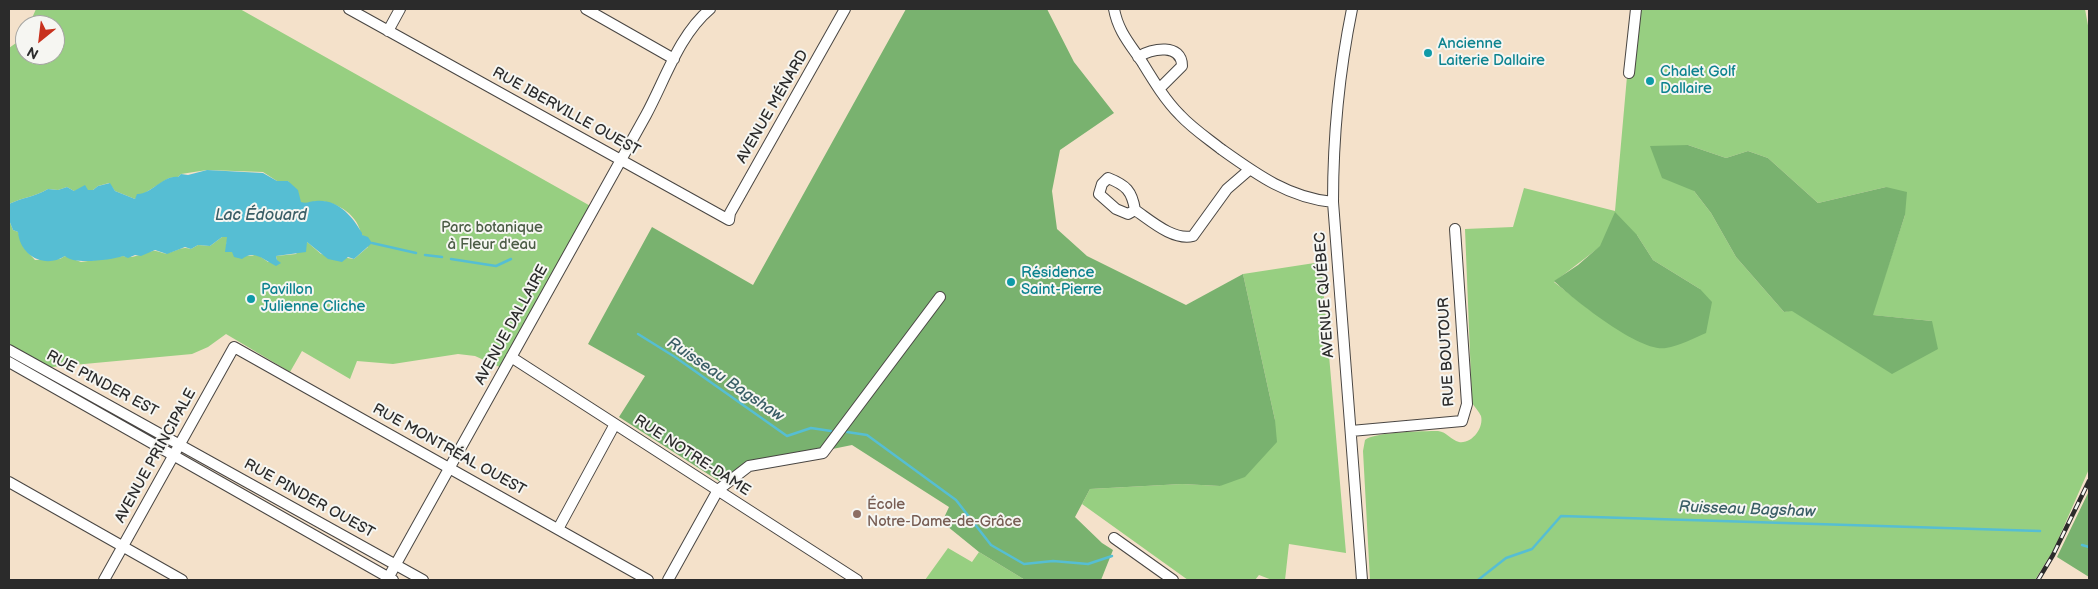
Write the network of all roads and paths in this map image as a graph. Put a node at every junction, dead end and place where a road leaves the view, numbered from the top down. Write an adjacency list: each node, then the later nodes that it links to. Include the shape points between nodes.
1 (349, 9): 9 (street, RUE IBERVILLE OUEST)
2 (400, 9): 9 (street)
3 (586, 9): 11 (street)
4 (710, 9): 11 (street, AVENUE DALLAIRE, via 692,28)
5 (845, 9): 18 (street, AVENUE MÉNARD)
6 (1114, 9): 10 (street, via 1118,26)
7 (1352, 9): 16 (street, AVENUE QUÉBEC, via 1337,105)
8 (1636, 9): 12 (street)
9 (388, 30): 14 (street, RUE IBERVILLE OUEST)
10 (1138, 57): 13 (street); 13 (street, via 1146,52 1168,49 1179,55 1182,66)
11 (674, 59): 14 (street, AVENUE DALLAIRE)
12 (1629, 73)
13 (1160, 88): 15 (street, via 1184,120)
14 (619, 160): 18 (street, RUE IBERVILLE OUEST); 23 (street, AVENUE DALLAIRE)
15 (1249, 170): 16 (street, via 1292,193); 17 (street, via 1228,189 1192,236 1176,235)
16 (1333, 202): 26 (street, AVENUE QUÉBEC)
17 (1134, 210)
18 (729, 220)
19 (1455, 229): 26 (street, RUE BOUTOUR, via 1467,404 1462,422)
20 (940, 297): 31 (street, via 823,452 749,466)
21 (234, 347): 27 (street, AVENUE PRINCIPALE); 29 (street, RUE MONTRÉAL OUEST)
22 (9, 350): 27 (street, RUE PINDER EST)
23 (511, 357): 25 (street, RUE NOTRE-DAME); 29 (street, AVENUE DALLAIRE)
24 (9, 362): 28 (street, RUE PINDER EST)
25 (614, 424): 31 (street, RUE NOTRE-DAME); 32 (street)
26 (1351, 431): 44 (street, AVENUE QUÉBEC)
27 (180, 444): 28 (street, AVENUE PRINCIPALE); 35 (street, RUE PINDER OUEST)
28 (174, 456): 34 (street, AVENUE PRINCIPALE); 36 (street, RUE PINDER OUEST)
29 (449, 468): 32 (street, RUE MONTRÉAL OUEST); 35 (street, AVENUE DALLAIRE)
30 (9, 482): 34 (street)
31 (718, 490): 41 (street); 42 (street, RUE NOTRE-DAME)
32 (558, 529): 40 (street, RUE MONTRÉAL OUEST)
33 (1114, 538): 43 (street)
34 (123, 547): 37 (street, AVENUE PRINCIPALE); 38 (street)
35 (396, 565): 36 (street, AVENUE DALLAIRE); 39 (street, RUE PINDER OUEST)
36 (389, 579)
37 (104, 580)
38 (182, 580)
39 (423, 580)
40 (648, 580)
41 (668, 580)
42 (856, 580)
43 (1173, 580)
44 (1362, 580)

